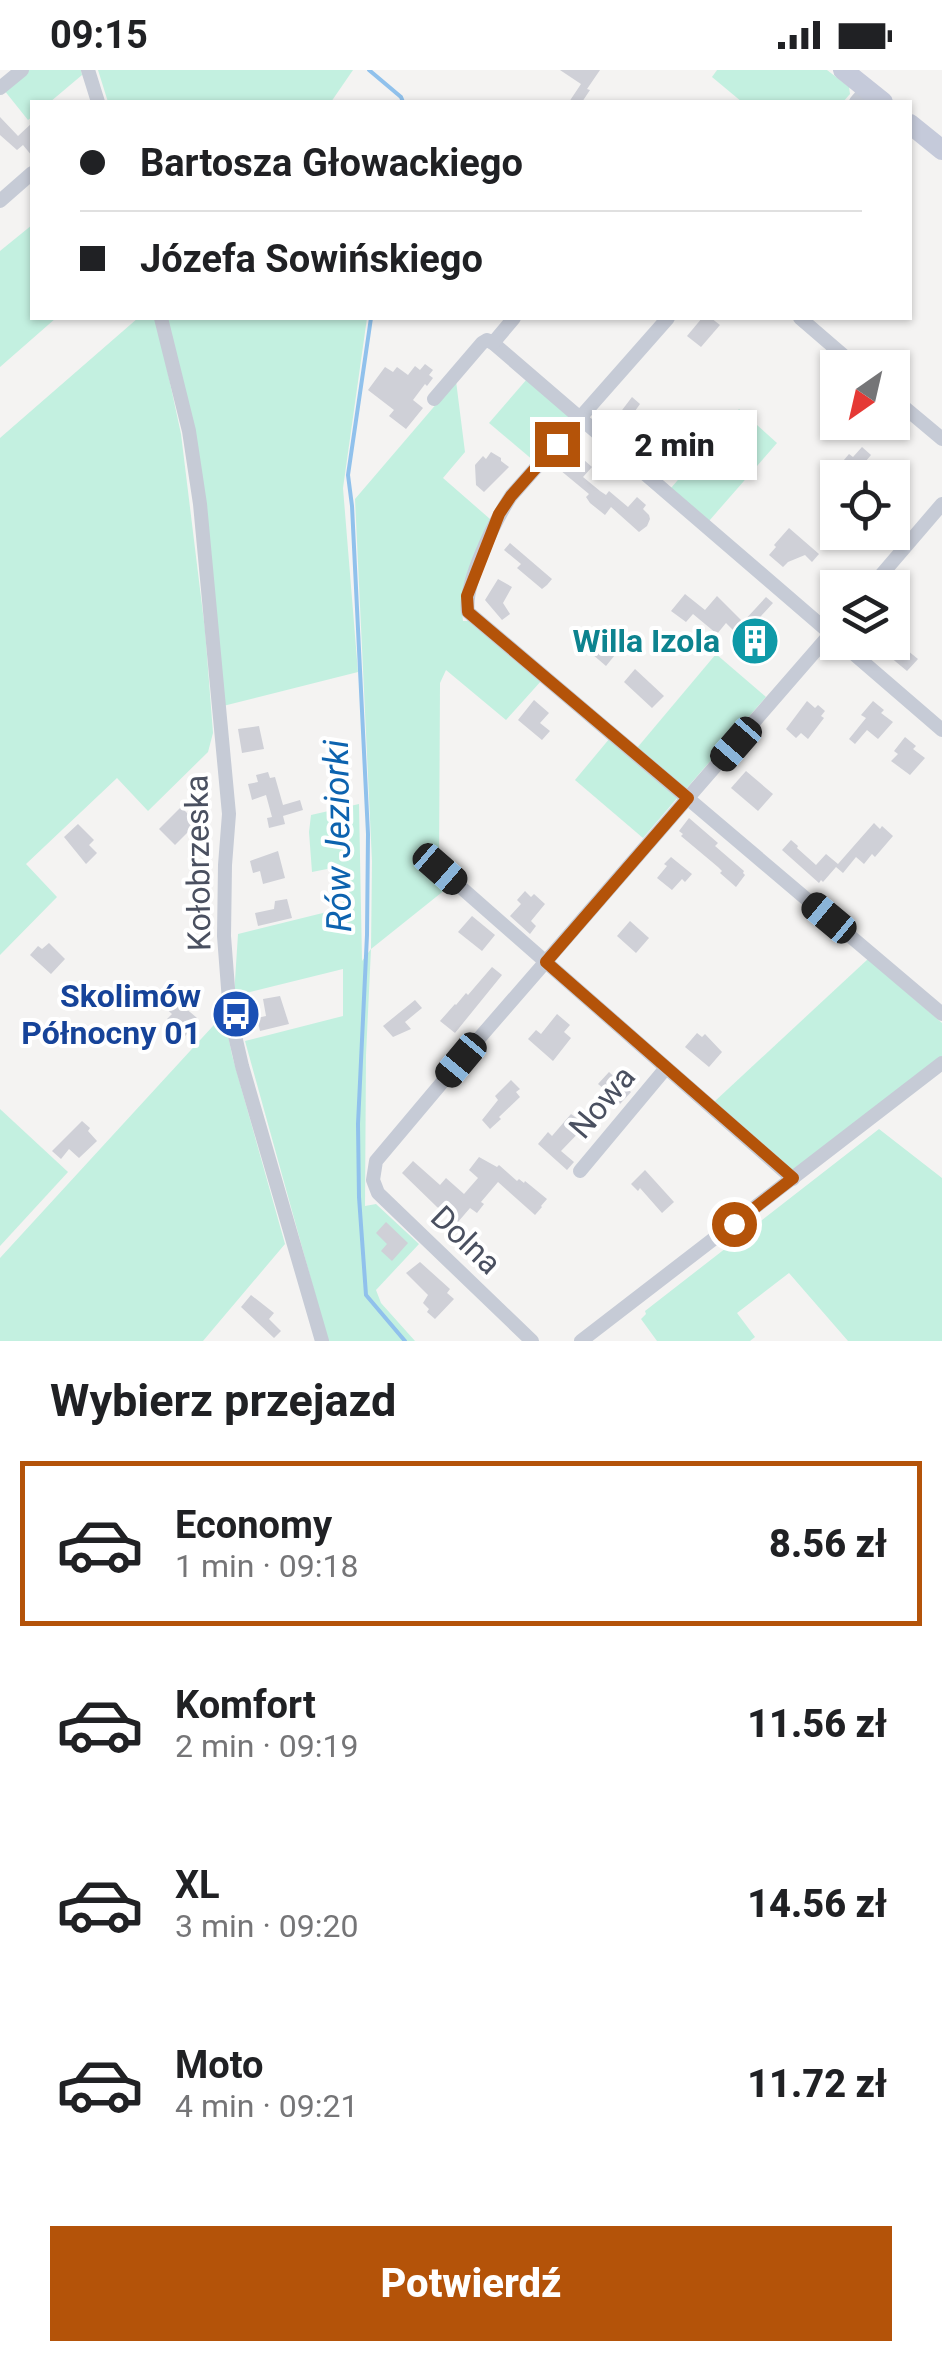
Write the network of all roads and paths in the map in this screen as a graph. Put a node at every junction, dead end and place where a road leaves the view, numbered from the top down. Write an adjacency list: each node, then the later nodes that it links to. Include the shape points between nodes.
1 (22, 70): 4 (street)
2 (88, 70): 6 (street)
3 (843, 70): 5 (main road)
4 (0, 88)
5 (869, 98)
6 (97, 100)
7 (912, 126): 8 (main road)
8 (942, 150)
9 (30, 174): 10 (street)
10 (0, 201)
11 (162, 320): 35 (street, Kołobrzeska, via 200,504 230,814 224,936 230,1014)
12 (512, 320): 15 (street)
13 (666, 320): 19 (street)
14 (802, 320): 16 (street)
15 (493, 343): 17 (street, via 482,343); 19 (street)
16 (837, 350)
17 (434, 400)
18 (910, 412): 20 (street)
19 (580, 418): 23 (street); 27 (street, via 499,514 467,596 468,612)
20 (942, 439)
21 (942, 504): 22 (street)
22 (885, 570)
23 (820, 621)
24 (820, 653): 27 (street)
25 (864, 660): 26 (street)
26 (942, 730)
27 (688, 798): 29 (street); 30 (street)
28 (440, 869): 29 (street, Nowa)
29 (546, 962): 32 (street, Nowa); 36 (street, Dolna, via 373,1173 378,1193)
30 (942, 1014)
31 (942, 1063): 34 (street)
32 (666, 1068): 33 (street, Nowa); 34 (street, Nowa)
33 (580, 1172)
34 (793, 1178): 37 (street)
35 (322, 1341)
36 (532, 1341)
37 (581, 1341)

